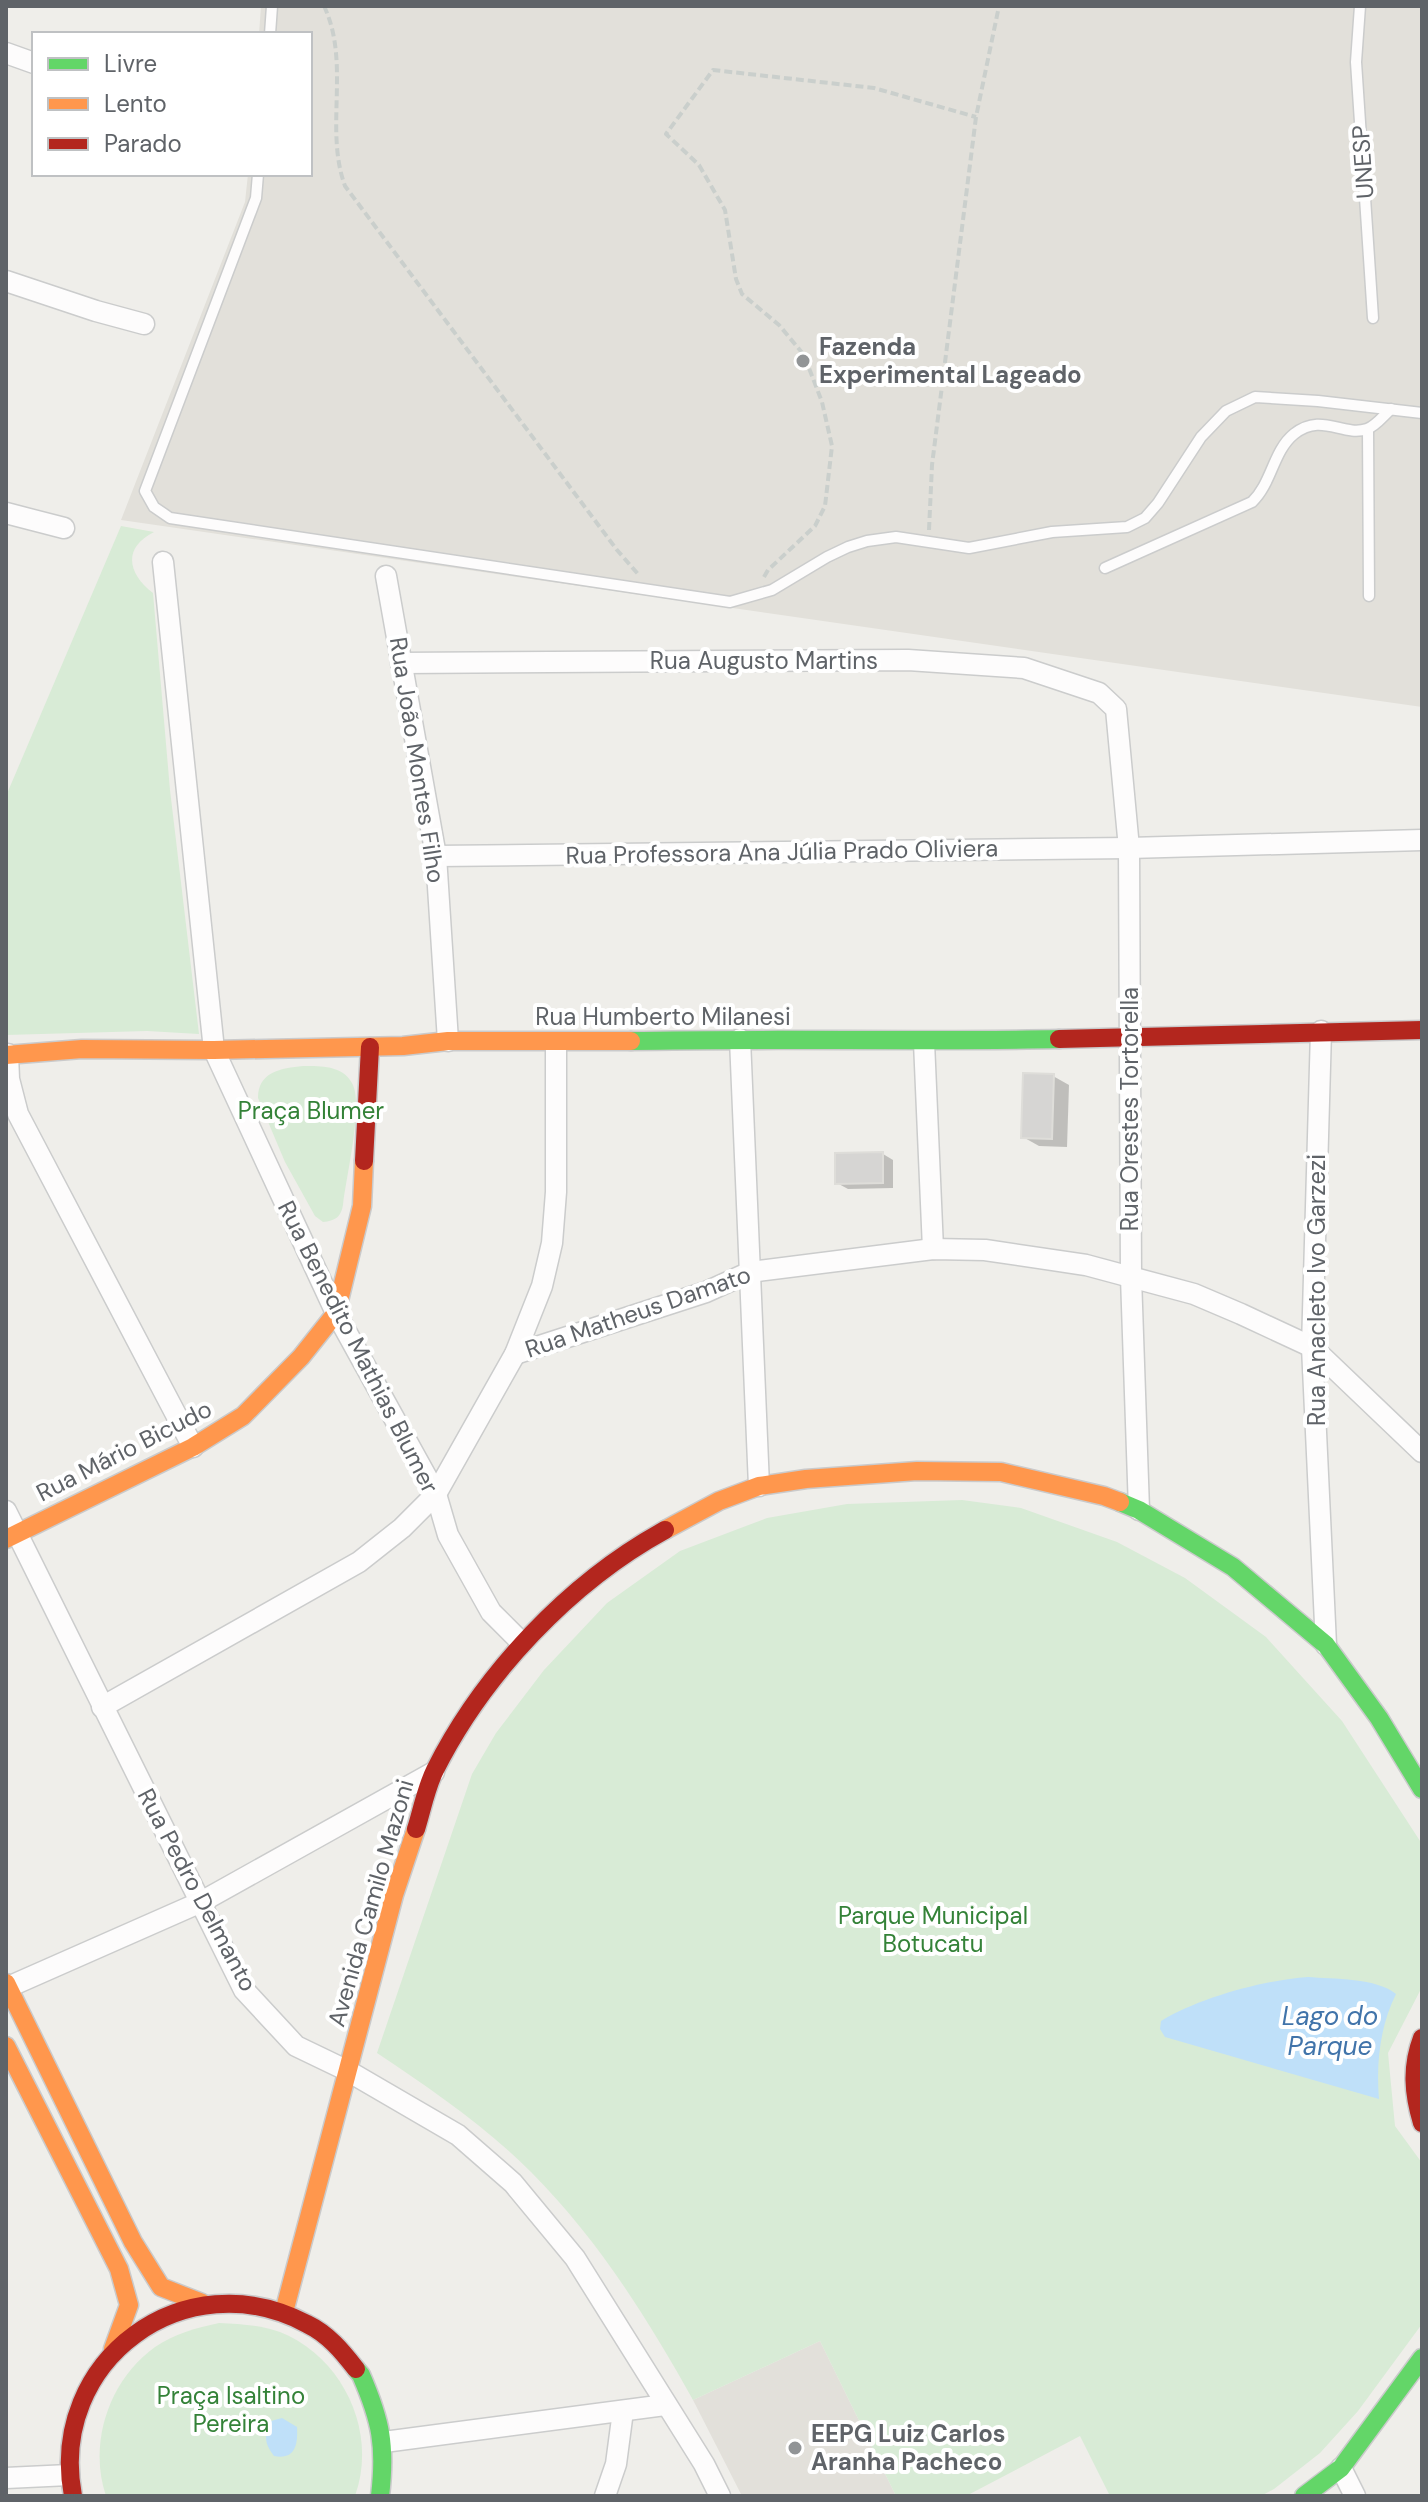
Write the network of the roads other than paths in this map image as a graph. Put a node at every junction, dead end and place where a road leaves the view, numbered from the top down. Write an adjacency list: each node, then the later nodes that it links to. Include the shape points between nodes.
1 (272, 6): 3 (lane)
2 (1360, 6): 8 (lane, UNESP, via 1356,62)
3 (270, 32)
4 (6, 53): 5 (street)
5 (32, 62)
6 (258, 176): 10 (lane, via 256,198 145,491 154,507 170,518 730,602 772,590 848,547 896,537 969,548 1029,535 1127,527 1158,503 1201,437 1226,411 1255,397)
7 (6, 281): 9 (street)
8 (1373, 318)
9 (144, 324)
10 (1391, 409): 11 (lane); 12 (lane)
11 (1422, 413)
12 (1368, 429): 16 (lane, via 1321,423 1307,427 1283,446 1252,502); 18 (lane)
13 (6, 513): 14 (street)
14 (64, 528)
15 (163, 562): 32 (street, Rua Benedito Mathias Blumer)
16 (1105, 568)
17 (386, 576): 19 (street, Rua João Montes Filho)
18 (1369, 596)
19 (401, 663): 20 (street, Rua Augusto Martins, via 908,660 1024,668 1099,693); 23 (street, Rua João Montes Filho)
20 (1116, 709): 22 (street, Rua Orestes Tortorella)
21 (1422, 840): 22 (street, Rua Professora Ana Júlia Prado Oliviera)
22 (1129, 848): 23 (street, Rua Professora Ana Júlia Prado Oliviera); 27 (street, Rua Orestes Tortorella)
23 (436, 856): 28 (street, Rua João Montes Filho)
24 (1422, 1030): 25 (main road, Rua Humberto Milanesi)
25 (1321, 1031): 27 (main road, Rua Humberto Milanesi); 38 (street, Rua Anacleto Ivo Garzezi)
26 (740, 1039): 29 (main road, Rua Humberto Milanesi); 30 (main road, Rua Humberto Milanesi); 35 (street)
27 (1130, 1039): 29 (main road, Rua Humberto Milanesi); 36 (street, Rua Orestes Tortorella)
28 (448, 1041): 30 (main road, Rua Humberto Milanesi); 31 (main road, Rua Humberto Milanesi)
29 (924, 1042): 34 (street)
30 (556, 1043): 39 (street, via 552,1243 542,1286)
31 (370, 1047): 32 (main road, Rua Humberto Milanesi); 37 (main road, Rua Mário Bicudo, via 362,1206)
32 (214, 1050): 33 (main road, Rua Humberto Milanesi); 37 (street, Rua Benedito Mathias Blumer)
33 (7, 1054): 40 (street, via 18,1114)
34 (933, 1249): 35 (street, Rua Matheus Damato); 36 (street, Rua Matheus Damato, via 1014,1254)
35 (750, 1272): 39 (street, Rua Matheus Damato, via 706,1292); 42 (street)
36 (1131, 1277): 38 (street, Rua Matheus Damato, via 1194,1294); 44 (street, Rua Orestes Tortorella)
37 (336, 1313): 40 (main road, Rua Mário Bicudo, via 243,1416); 43 (street, Rua Benedito Mathias Blumer)
38 (1312, 1347): 41 (street, Rua Matheus Damato); 48 (street, Rua Anacleto Ivo Garzezi)
39 (515, 1354): 43 (street)
40 (193, 1447): 46 (main road, Rua Mário Bicudo)
41 (1422, 1452)
42 (759, 1486): 44 (main road, Avenida Camilo Mazoni, via 917,1471 1001,1472 1104,1496); 47 (main road, Avenida Camilo Mazoni, via 719,1501 642,1543)
43 (436, 1494): 47 (street, Rua Benedito Mathias Blumer, via 448,1535 491,1612); 49 (street, via 359,1562)
44 (1139, 1510): 48 (main road, Avenida Camilo Mazoni, via 1233,1567)
45 (6, 1511): 46 (street, Rua Pedro Delmanto)
46 (12, 1536): 49 (street, Rua Pedro Delmanto, via 80,1656)
47 (522, 1643): 50 (main road, Avenida Camilo Mazoni, via 479,1697)
48 (1326, 1645): 51 (main road, Avenida Camilo Mazoni)
49 (102, 1707): 52 (street, Rua Pedro Delmanto)
50 (434, 1772): 52 (street); 56 (main road, Avenida Camilo Mazoni, via 394,1895)
51 (1422, 1789)
52 (201, 1902): 53 (street); 56 (street, Rua Pedro Delmanto, via 244,1990 296,2046)
53 (7, 1986): 58 (main road, via 133,2242 161,2287)
54 (1422, 2038): 57 (main road, via 1413,2073)
55 (6, 2046): 60 (main road, via 119,2269 129,2305)
56 (348, 2071): 59 (main road, Avenida Camilo Mazoni); 63 (street, Rua Pedro Delmanto, via 458,2135 513,2183 575,2258)
57 (1422, 2123)
58 (202, 2303): 59 (main road, via 244,2302); 60 (main road, via 154,2319)
59 (284, 2312): 65 (main road, via 315,2328 362,2377)
60 (113, 2349): 67 (main road, via 86,2386 71,2429)
61 (1422, 2358): 62 (main road)
62 (1414, 2376): 66 (main road)
63 (665, 2405): 64 (street); 72 (street, Rua Pedro Delmanto)
64 (623, 2411): 65 (street); 71 (street, via 616,2464)
65 (384, 2442): 70 (main road)
66 (1341, 2468): 73 (main road); 74 (street)
67 (69, 2475): 68 (street); 69 (main road)
68 (6, 2478)
69 (73, 2496)
70 (380, 2496)
71 (605, 2496)
72 (720, 2496)
73 (1304, 2496)
74 (1355, 2496)

